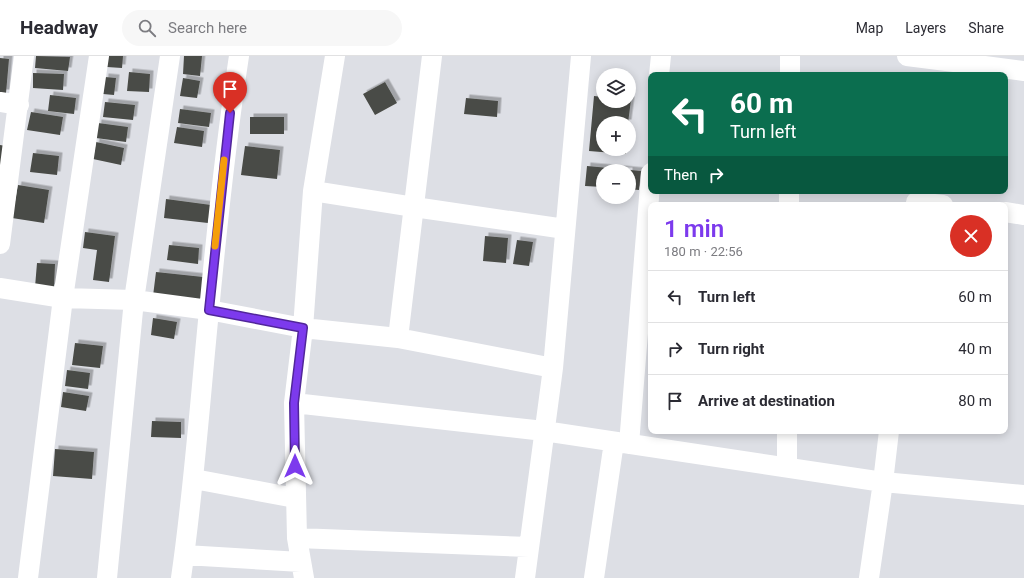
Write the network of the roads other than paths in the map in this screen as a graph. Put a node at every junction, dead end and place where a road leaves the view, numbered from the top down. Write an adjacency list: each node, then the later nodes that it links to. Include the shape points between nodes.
1 (24, 56): 14 (street)
2 (99, 56): 24 (street)
3 (170, 56): 25 (street)
4 (239, 56): 26 (street, via 226,142)
5 (335, 56): 16 (street)
6 (432, 56): 17 (street)
7 (581, 56): 20 (street)
8 (660, 56): 11 (street)
9 (790, 56): 12 (street)
10 (907, 56): 13 (street)
11 (659, 72)
12 (790, 72)
13 (1024, 72)
14 (9, 104): 15 (street)
15 (4, 183): 21 (street)
16 (314, 191): 17 (street); 28 (street)
17 (414, 207): 20 (street); 29 (street)
18 (1008, 212): 19 (street)
19 (1024, 214)
20 (565, 229): 30 (street)
21 (0, 244)
22 (648, 260): 27 (street)
23 (0, 288): 24 (street)
24 (63, 298): 25 (street); 46 (street)
25 (134, 300): 26 (street); 47 (street)
26 (209, 310): 28 (street); 38 (street)
27 (645, 319): 31 (street)
28 (303, 328): 29 (street); 32 (street)
29 (398, 338): 30 (street)
30 (553, 368): 33 (street)
31 (643, 382): 36 (street)
32 (294, 403): 33 (street); 41 (street)
33 (544, 431): 36 (street); 43 (street)
34 (787, 434): 37 (street)
35 (889, 434): 39 (street)
36 (621, 443): 37 (street); 50 (street)
37 (787, 468): 39 (street)
38 (194, 479): 41 (street); 44 (street)
39 (883, 482): 40 (street); 51 (street)
40 (1024, 495)
41 (295, 498): 42 (street)
42 (297, 538): 43 (street); 45 (street)
43 (529, 547): 49 (street)
44 (184, 555): 45 (street); 48 (street)
45 (303, 570)
46 (28, 578)
47 (107, 578)
48 (181, 578)
49 (525, 578)
50 (594, 578)
51 (869, 578)

